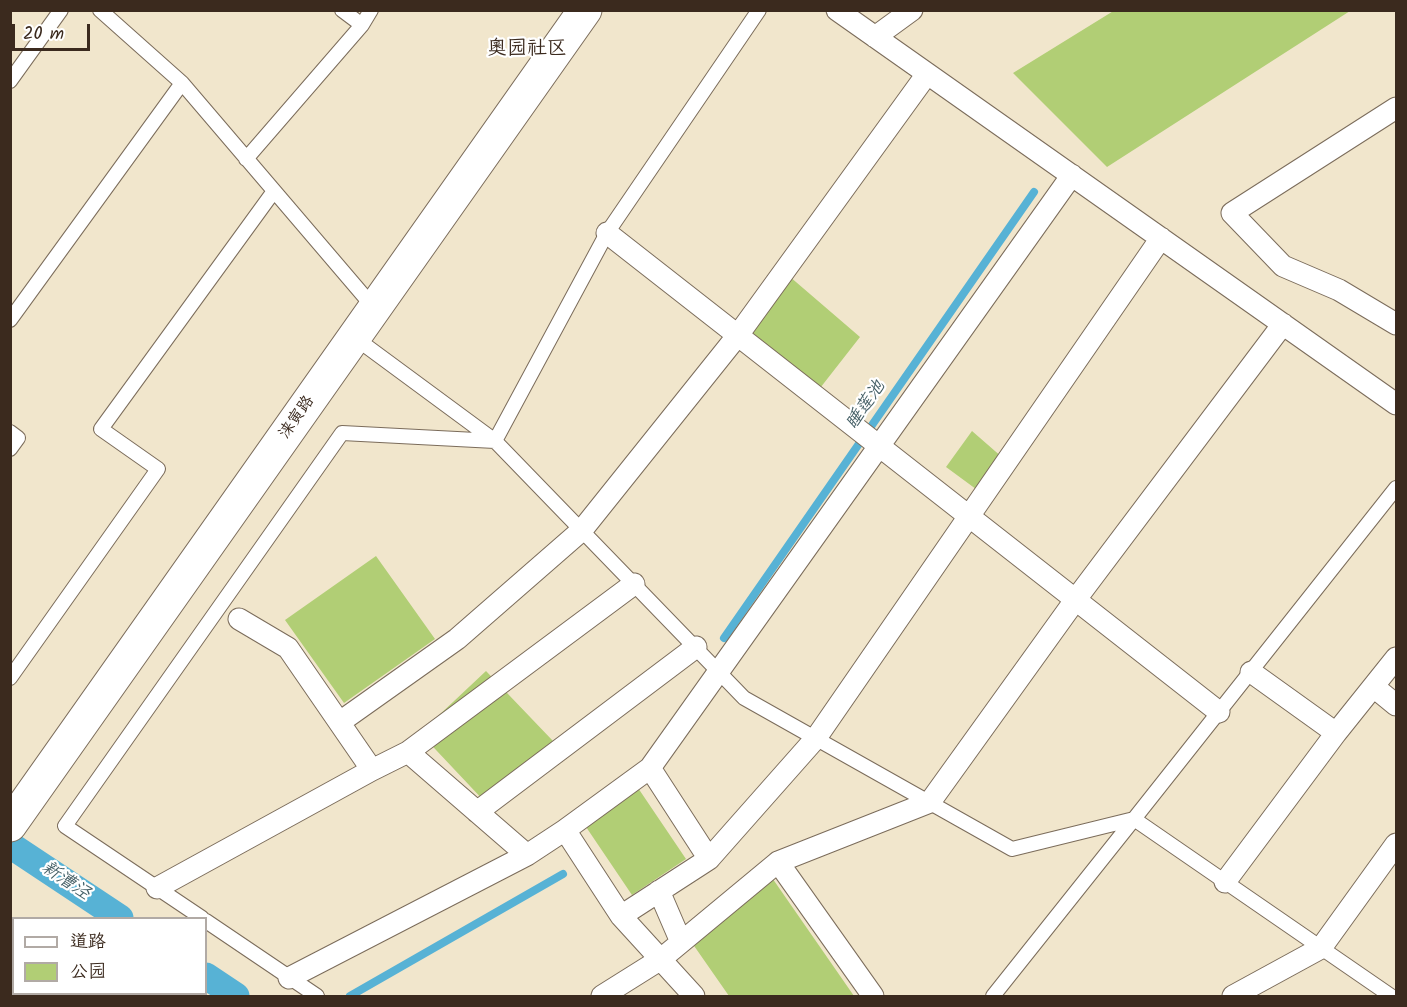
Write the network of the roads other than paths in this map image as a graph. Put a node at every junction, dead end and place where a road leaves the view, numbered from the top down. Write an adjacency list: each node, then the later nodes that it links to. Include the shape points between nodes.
1 (61, 10): 12 (lane)
2 (100, 10): 13 (lane)
3 (342, 10): 9 (lane)
4 (371, 10): 9 (lane)
5 (585, 10): 20 (street, 涞寅路)
6 (759, 10): 18 (lane)
7 (837, 10): 10 (street)
8 (912, 10): 10 (street)
9 (362, 25): 15 (lane)
10 (874, 37): 11 (street)
11 (927, 74): 16 (street); 24 (street)
12 (10, 81)
13 (182, 83): 15 (lane); 21 (lane)
14 (1396, 108): 23 (street, via 1232,213 1283,266 1339,290)
15 (246, 159): 17 (lane)
16 (1072, 175): 19 (street); 28 (street)
17 (274, 192): 20 (lane); 41 (lane, via 101,429 158,469)
18 (607, 233): 24 (street); 29 (lane)
19 (1161, 238): 22 (street); 32 (street)
20 (375, 309): 25 (street, 涞寅路)
21 (10, 320)
22 (1283, 324): 26 (street); 35 (street)
23 (1396, 324)
24 (738, 335): 28 (street); 33 (street)
25 (354, 337): 29 (lane); 53 (street, 涞寅路)
26 (1396, 404)
27 (10, 432): 30 (lane, via 18,438)
28 (867, 437): 32 (street); 39 (street)
29 (495, 441): 33 (lane); 61 (lane, via 342,433 65,826)
30 (10, 449)
31 (1396, 488): 40 (lane)
32 (969, 516): 35 (street); 47 (street)
33 (582, 530): 34 (lane); 45 (street, via 457,639)
34 (634, 584): 37 (lane); 48 (street)
35 (1076, 599): 44 (street); 51 (street)
36 (239, 619): 45 (street, via 288,648)
37 (696, 647): 39 (lane); 52 (street)
38 (1396, 658): 42 (street)
39 (719, 672): 47 (lane, via 744,698); 49 (street)
40 (1251, 672): 44 (lane); 46 (street)
41 (10, 678)
42 (1374, 687): 43 (street); 46 (street)
43 (1396, 705)
44 (1219, 712): 54 (lane)
45 (340, 722): 50 (street)
46 (1336, 733): 60 (street)
47 (816, 738): 51 (lane); 58 (street)
48 (408, 752): 50 (street); 52 (street)
49 (650, 768): 55 (street); 58 (street)
50 (372, 770): 61 (street)
51 (930, 802): 54 (lane, via 1012,849); 59 (street)
52 (477, 812): 57 (street)
53 (18, 814)
54 (1134, 819): 60 (lane); 74 (lane)
55 (565, 830): 57 (street); 63 (street)
56 (1396, 844): 67 (street)
57 (527, 855): 69 (street)
58 (709, 859): 62 (street)
59 (778, 862): 66 (street); 73 (street)
60 (1225, 882): 67 (lane)
61 (157, 888): 64 (lane)
62 (659, 891): 63 (street); 66 (street)
63 (621, 916): 68 (street)
64 (200, 917)
65 (207, 922): 69 (lane)
66 (681, 942): 68 (street)
67 (1321, 948): 75 (street); 76 (lane)
68 (662, 959): 71 (street); 72 (street)
69 (289, 978): 70 (lane)
70 (317, 996)
71 (602, 996)
72 (694, 996)
73 (873, 996)
74 (993, 996)
75 (1233, 996)
76 (1391, 996)

